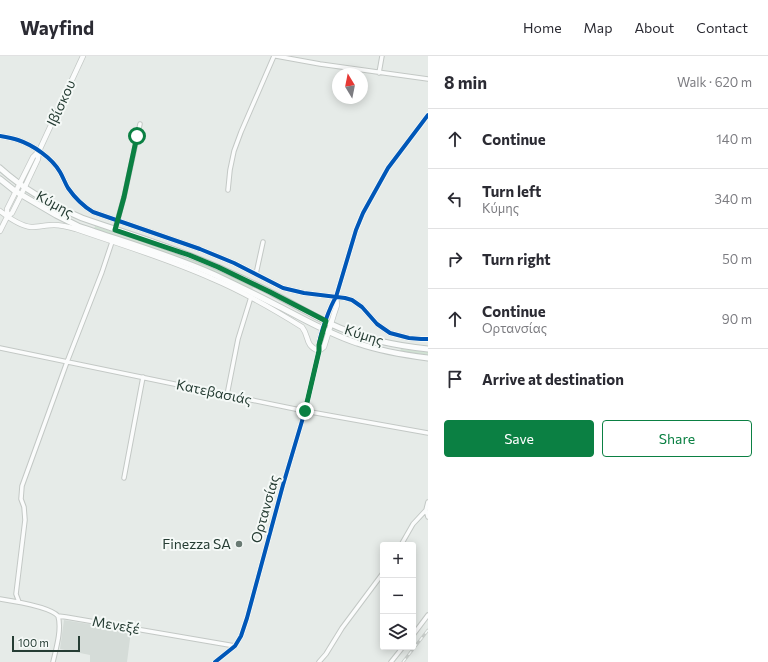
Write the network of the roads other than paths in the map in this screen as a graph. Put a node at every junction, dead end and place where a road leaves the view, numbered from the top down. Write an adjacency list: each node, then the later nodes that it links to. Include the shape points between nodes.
1 (83, 56): 9 (street, Ιβίσκου)
2 (275, 56): 4 (street); 14 (street, via 234,151)
3 (382, 56): 4 (street)
4 (379, 73): 5 (street)
5 (428, 79)
6 (428, 115): 26 (street, via 388,168 363,213)
7 (140, 124): 19 (street)
8 (0, 136): 9 (street, via 19,140)
9 (39, 151): 12 (street, Ιβίσκου, via 33,157); 13 (street, Ιβίσκου); 19 (street, via 60,172 69,189 81,203 93,212)
10 (0, 168): 12 (main road, Κύμης)
11 (0, 179): 15 (main road, Κύμης)
12 (20, 184): 13 (main road, Κύμης); 15 (street, Ιβίσκου)
13 (25, 187): 16 (street, Ιβίσκου); 20 (main road, Κύμης, via 72,214)
14 (228, 190)
15 (16, 191): 16 (main road, Κύμης); 18 (street, Ιβίσκου, via 7,209)
16 (21, 195): 18 (street, Ιβίσκου, via 12,213); 29 (main road, Κύμης, via 78,226 214,274)
17 (0, 212): 18 (street)
18 (7, 217): 21 (street, Ιβίσκου); 22 (street, via 26,226 65,226)
19 (118, 221): 20 (street); 24 (street, via 200,249)
20 (115, 230): 27 (main road, Κύμης, via 218,267)
21 (0, 231)
22 (112, 242): 25 (street, via 213,278); 36 (street)
23 (263, 242): 24 (street)
24 (256, 274): 26 (street, via 288,289)
25 (251, 297): 34 (street, via 302,327 309,344); 38 (street, via 238,339)
26 (336, 297): 27 (street); 28 (street, via 337,305); 31 (street, via 357,303 377,324 390,332 409,338)
27 (326, 321): 28 (main road, Κύμης); 29 (street)
28 (331, 324): 30 (street); 33 (main road, Κύμης, via 381,341)
29 (323, 329): 30 (main road, Κύμης); 34 (street)
30 (329, 332): 34 (street, via 324,347); 35 (main road, Κύμης, via 379,350)
31 (428, 339)
32 (0, 348): 36 (street, Κατεβασιάς)
33 (428, 349)
34 (319, 351): 39 (street, Ορτανσίας)
35 (428, 358)
36 (67, 362): 37 (street, Κατεβασιάς); 48 (street, via 22,486 21,499 25,520 16,594)
37 (143, 377): 38 (street, Κατεβασιάς); 41 (street)
38 (227, 395): 39 (street, Κατεβασιάς)
39 (305, 411): 40 (street, Κατεβασιάς); 52 (street, Ορτανσίας, via 247,618)
40 (428, 433)
41 (124, 478)
42 (428, 502): 43 (street)
43 (426, 510): 44 (street); 45 (street, via 413,524)
44 (428, 517)
45 (403, 542)
46 (380, 577): 56 (street)
47 (0, 599): 48 (street, Μενεξέ)
48 (19, 602): 50 (street, Μενεξέ, via 54,612)
49 (428, 615): 51 (street)
50 (58, 616): 52 (street, Μενεξέ); 54 (street, via 60,622)
51 (416, 631)
52 (235, 646): 55 (street, Ορτανσίας)
53 (401, 650): 57 (street)
54 (53, 662)
55 (215, 662)
56 (319, 662)
57 (391, 662)

